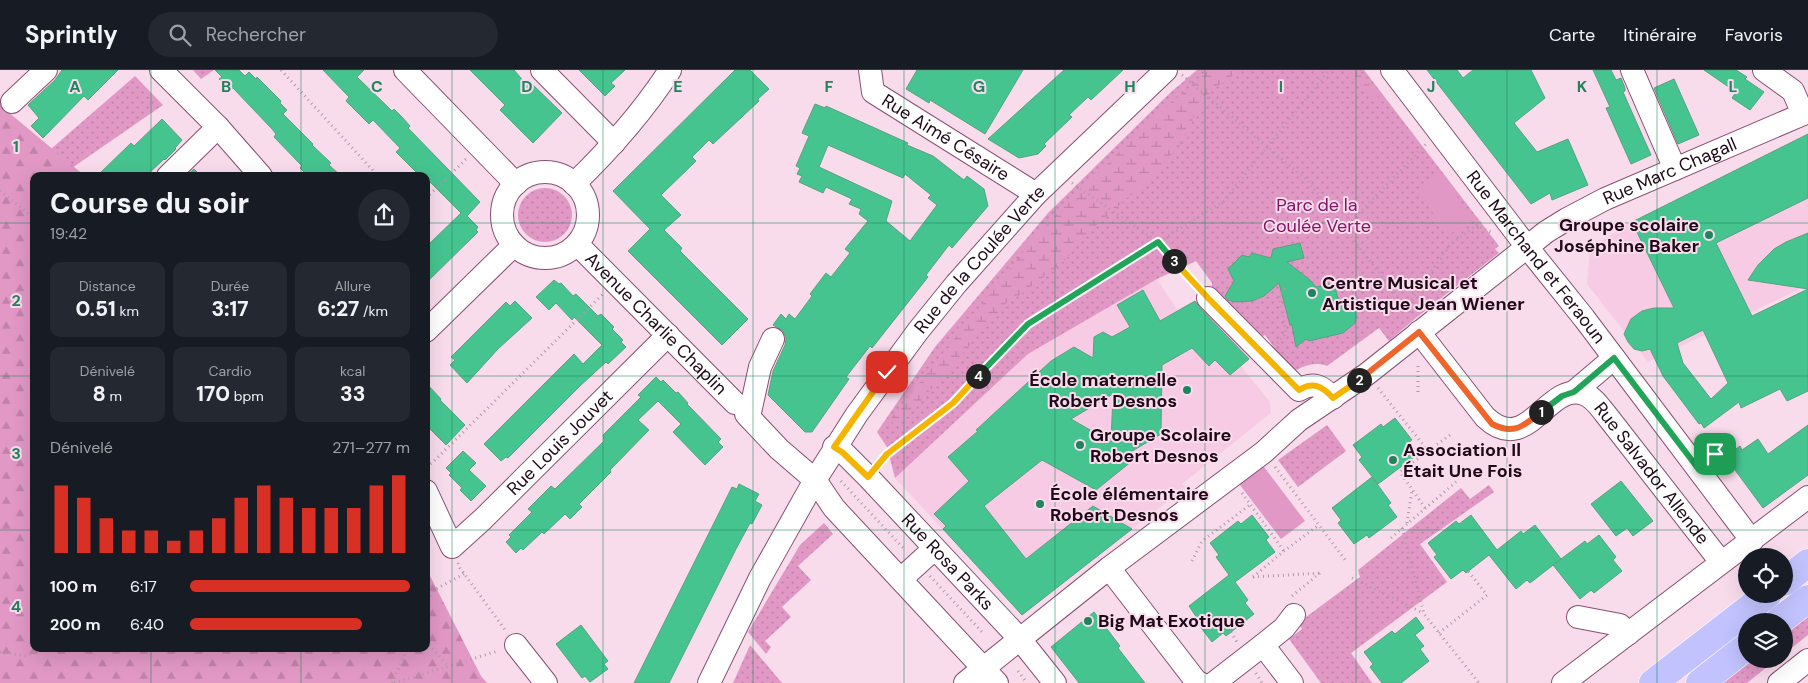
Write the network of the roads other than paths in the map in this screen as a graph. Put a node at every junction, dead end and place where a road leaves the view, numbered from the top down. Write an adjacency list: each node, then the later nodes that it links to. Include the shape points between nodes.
1 (46, 70): 11 (street)
2 (161, 70): 13 (street)
3 (405, 70): 18 (street)
4 (542, 70): 14 (street)
5 (670, 70): 14 (street, via 652,99)
6 (870, 70): 20 (street, Rue Aimé Césaire, via 873,92)
7 (1166, 70): 20 (street, Rue de la Coulée Verte)
8 (1392, 70): 23 (street, Rue Marchand et Feraoun)
9 (1632, 70): 15 (street)
10 (1764, 70): 12 (street, via 1793,90)
11 (12, 102)
12 (1805, 113): 15 (street, Rue Marc Chagall)
13 (218, 127): 16 (street); 17 (street)
14 (614, 143): 19 (street)
15 (1675, 169): 23 (street, Rue Marc Chagall, via 1601,190)
16 (172, 172)
17 (257, 172)
18 (516, 184): 19 (street, via 526,176 539,173 558,175); 22 (street, via 502,207 506,234)
19 (574, 184): 21 (street, Avenue Charlie Chaplin, via 583,194 588,220)
20 (1036, 194): 35 (street, Rue de la Coulée Verte, via 918,331)
21 (577, 244): 22 (street, Avenue Charlie Chaplin, via 553,258 525,254); 27 (street, Avenue Charlie Chaplin)
22 (514, 245): 25 (street)
23 (1527, 247): 26 (street, Rue Marc Chagall); 29 (street, Rue Marchand et Feraoun)
24 (1208, 298): 30 (street)
25 (430, 327)
26 (1421, 330): 31 (street, Rue Salvador Allende, via 1485,417 1501,429 1521,427 1562,396); 32 (street)
27 (668, 336): 33 (street, Avenue Charlie Chaplin); 40 (street, Rue Louis Jouvet, via 452,547)
28 (774, 340): 33 (street)
29 (1614, 358): 31 (street); 37 (street, Rue Marchand et Feraoun)
30 (1299, 390): 32 (street, via 1306,385 1316,386 1325,389); 34 (street, via 1293,410)
31 (1574, 392): 43 (street, Rue Salvador Allende, via 1586,394 1596,402)
32 (1333, 398): 34 (street)
33 (743, 412): 38 (street, Avenue Charlie Chaplin)
34 (1299, 420): 45 (street, via 1264,452)
35 (834, 447): 38 (street, Rue de la Coulée Verte); 42 (street, Rue Rosa Parks, via 868,477)
36 (1715, 454): 37 (street)
37 (1697, 467): 41 (street, Rue Marchand et Feraoun)
38 (815, 480): 47 (street, via 834,508); 60 (street, Rue de la Coulée Verte, via 760,578)
39 (1808, 497): 41 (street)
40 (430, 500)
41 (1752, 541): 43 (street)
42 (934, 549): 47 (street); 54 (street, Rue Rosa Parks)
43 (1721, 562): 53 (street)
44 (1808, 563): 46 (main road)
45 (1109, 568): 54 (street); 63 (street)
46 (1793, 575)
47 (901, 579): 58 (street)
48 (1808, 599): 51 (main road)
49 (1756, 603): 67 (main road)
50 (1290, 608): 56 (street, via 1284,628)
51 (1790, 613)
52 (1578, 617): 53 (street, via 1620,625)
53 (1628, 634): 66 (street)
54 (1019, 638): 58 (street); 62 (street, Rue Rosa Parks)
55 (516, 645): 59 (street)
56 (1263, 645): 64 (street); 65 (street)
57 (1738, 653): 68 (main road)
58 (990, 675): 61 (street)
59 (546, 683)
60 (709, 683)
61 (965, 683)
62 (1055, 683)
63 (1200, 683)
64 (1214, 683)
65 (1292, 683)
66 (1563, 683)
67 (1653, 683)
68 (1700, 683)

